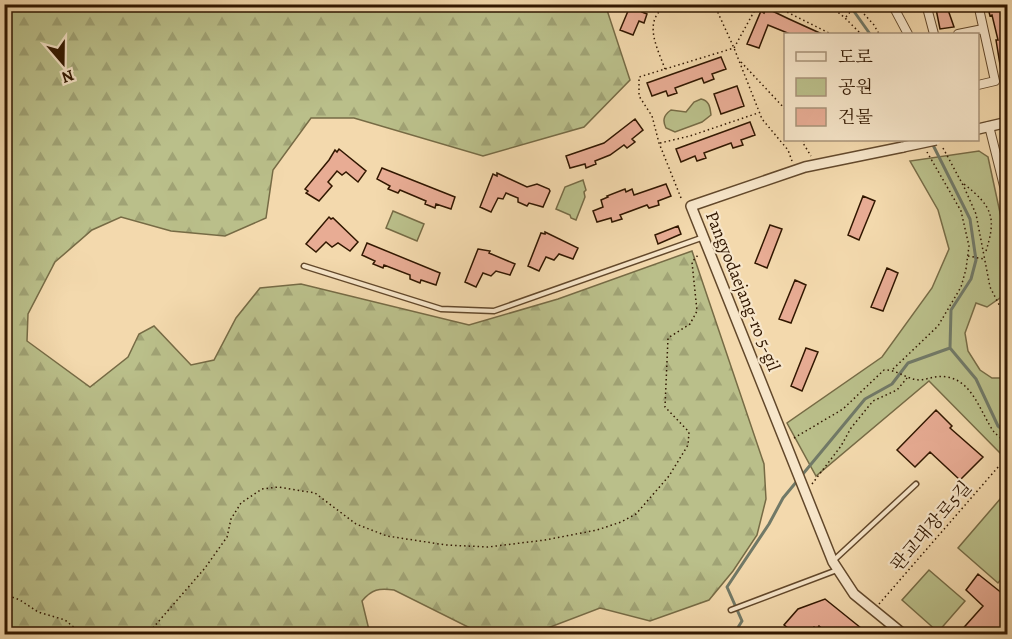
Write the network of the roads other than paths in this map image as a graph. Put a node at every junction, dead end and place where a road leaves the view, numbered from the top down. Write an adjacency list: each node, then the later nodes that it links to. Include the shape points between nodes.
1 (892, 4): 5 (street)
2 (926, 4): 6 (street)
3 (978, 4): 4 (street)
4 (983, 29): 7 (street); 8 (street, via 995,81)
5 (907, 33)
6 (934, 33)
7 (963, 33)
8 (979, 85)
9 (1008, 122): 10 (street)
10 (989, 126): 11 (street); 13 (street)
11 (979, 129)
12 (931, 141): 14 (street, Pangyodaejang-ro 5-gil, bridge, via 816,165 691,206)
13 (1008, 202)
14 (706, 240): 15 (lane, via 494,311 441,309); 17 (street, Pangyodaejang-ro 5-gil)
15 (304, 266)
16 (916, 484): 17 (lane)
17 (835, 566): 18 (lane); 19 (street, via 854,594)
18 (730, 610)
19 (903, 634)

